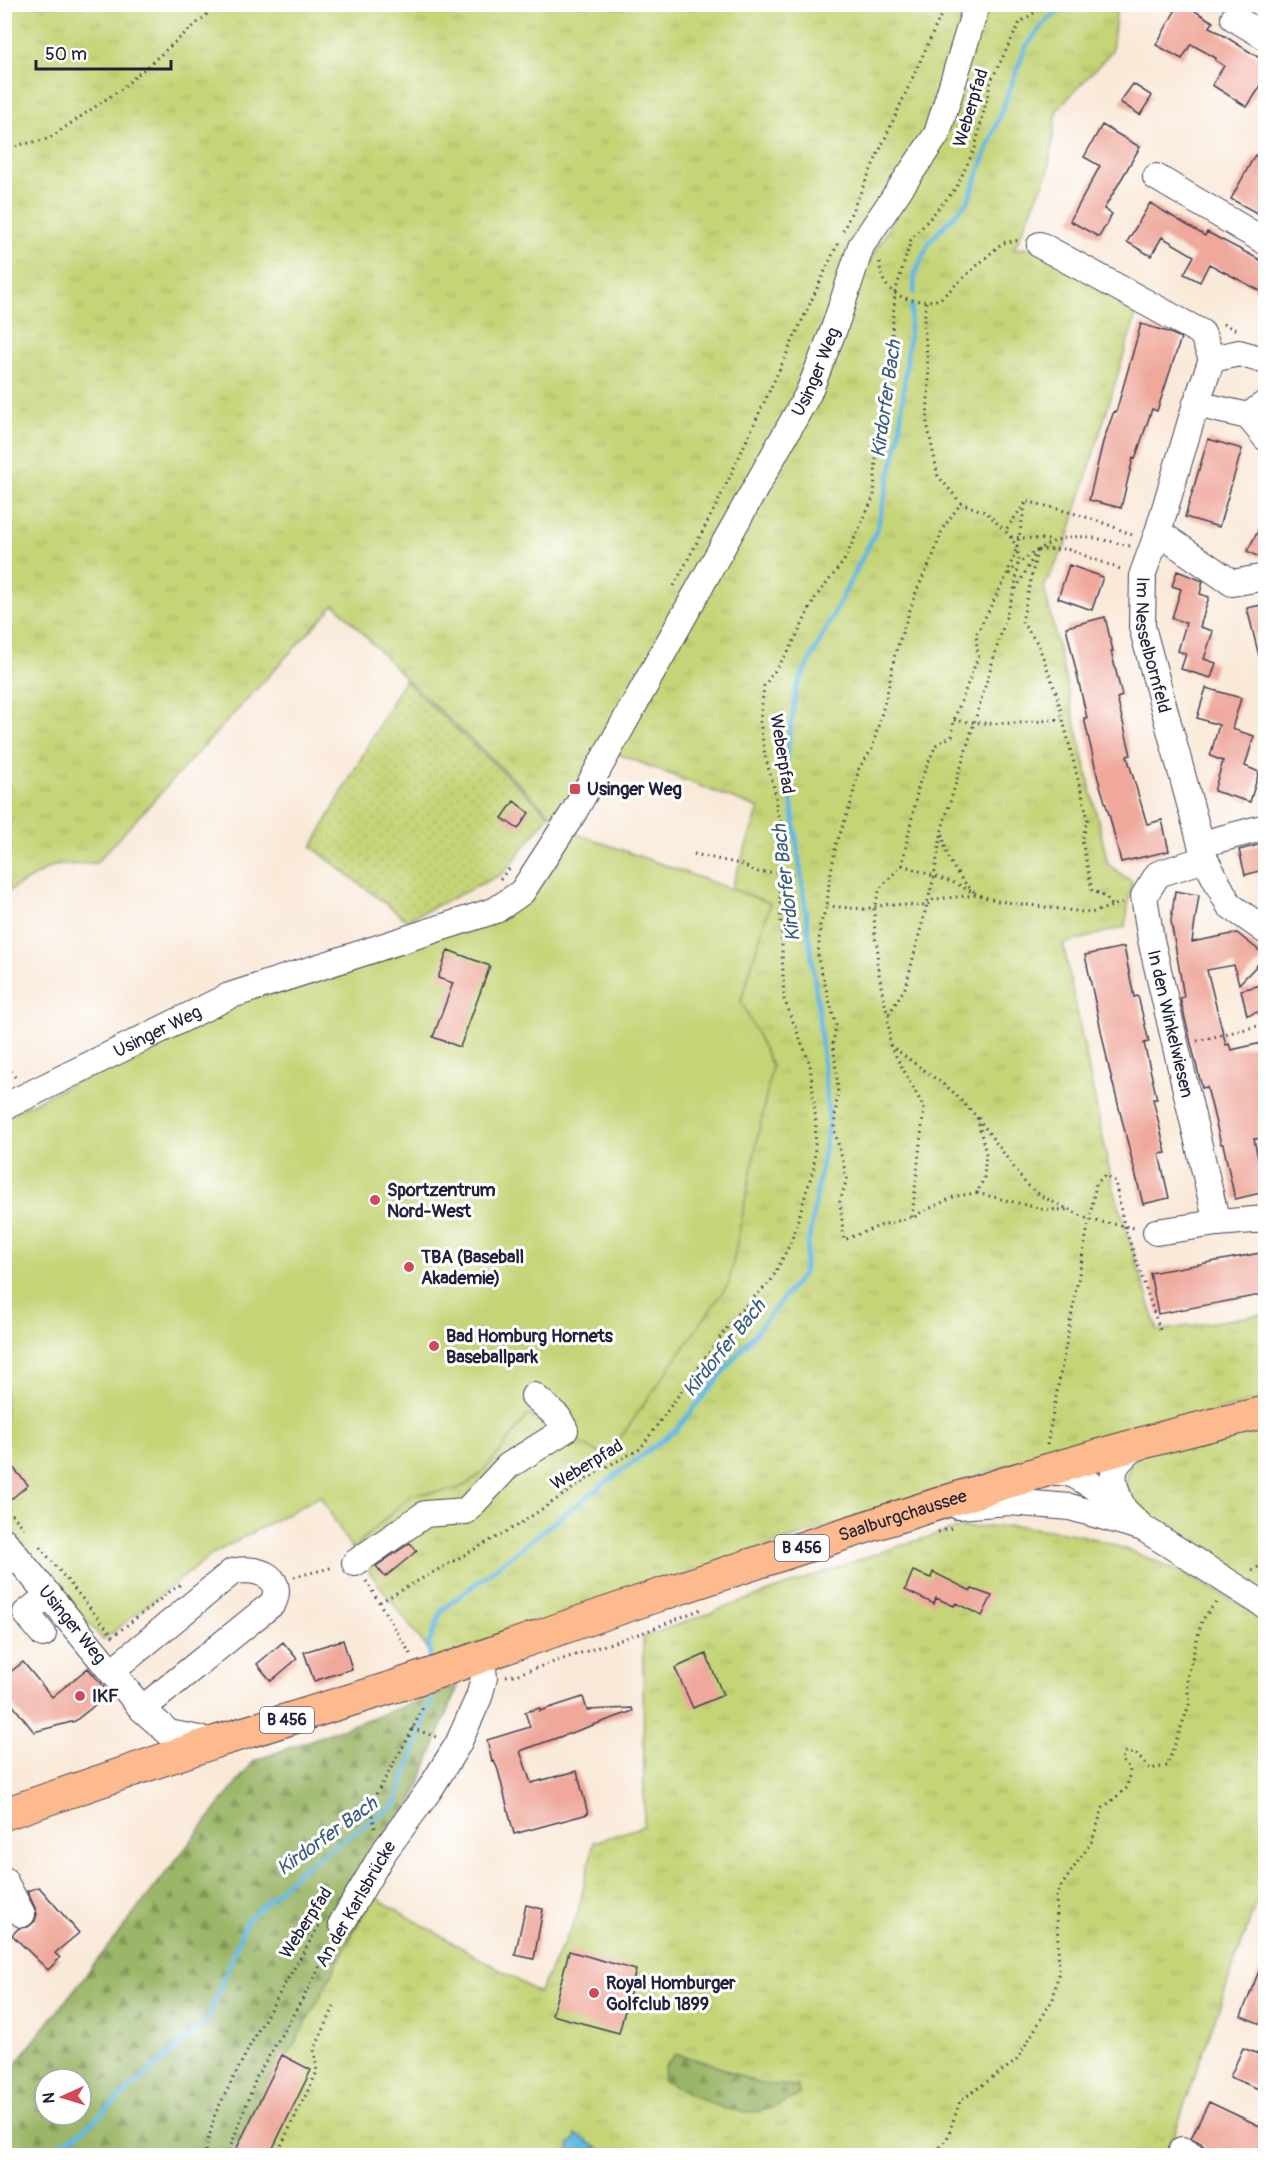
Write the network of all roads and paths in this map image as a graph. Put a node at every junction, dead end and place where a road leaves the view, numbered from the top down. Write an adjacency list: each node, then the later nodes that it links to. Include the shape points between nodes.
1 (219, 4): 7 (path, via 121,89 48,139)
2 (946, 4): 32 (path, via 718,502)
3 (978, 4): 59 (street, Usinger Weg, via 936,134 861,246 808,394 574,812 522,892 496,910 229,996)
4 (1048, 4): 43 (path, Weberpfad, via 1020,22 991,81 975,148 956,188 911,240 895,293 889,372 877,437 874,496 844,561 815,598 789,651 764,686 760,722 776,809 786,839)
5 (1234, 18): 6 (street)
6 (1266, 37)
7 (4, 148)
8 (1156, 177): 9 (street)
9 (1266, 242)
10 (1040, 245): 14 (street, via 1202,333)
11 (909, 299): 12 (path)
12 (918, 301)
13 (926, 302): 20 (path, via 927,423 938,476)
14 (1212, 358): 15 (street, via 1239,353); 16 (street, Im Nesselbornfeld)
15 (1266, 361)
16 (1196, 404): 17 (street); 25 (street, Im Nesselbornfeld)
17 (1257, 410): 18 (street)
18 (1266, 438)
19 (1026, 501): 21 (path); 23 (path); 25 (path, via 1122,530)
20 (961, 503): 21 (path, via 987,513); 48 (path, via 943,528 895,654 872,748 859,768 836,845)
21 (1005, 531): 22 (path)
22 (1011, 537): 23 (path); 26 (path)
23 (1019, 537): 24 (path); 26 (path)
24 (1052, 540): 25 (path, via 1089,537 1132,547); 27 (path)
25 (1147, 544): 31 (street, via 1232,582); 39 (street, Im Nesselbornfeld, via 1142,627)
26 (1017, 547): 28 (path); 30 (path)
27 (1037, 550): 28 (path); 29 (path, via 1067,549); 33 (path); 34 (path, via 1022,622 1038,644)
28 (1019, 561): 30 (path); 33 (path)
29 (1127, 571)
30 (1006, 577): 35 (path, via 976,635 978,657)
31 (1266, 577)
32 (669, 594)
33 (1013, 594): 36 (path)
34 (1062, 719): 36 (path); 50 (path, via 1088,819 1082,840 1092,890 1107,898)
35 (954, 720): 36 (path); 42 (path, via 952,736 936,745 919,784)
36 (974, 723): 38 (path)
37 (1266, 826): 39 (street)
38 (942, 829): 44 (path); 46 (path, via 944,846 958,876)
39 (1203, 852): 47 (street, via 1158,874); 52 (street, Im Nesselbornfeld, via 1229,905)
40 (694, 854): 43 (path, via 758,872)
41 (513, 864): 45 (path)
42 (902, 865): 44 (path); 51 (path, via 879,888)
43 (779, 872): 88 (path, Weberpfad, via 784,999 810,1064 816,1122 814,1167 791,1242 771,1281 736,1315 640,1449 602,1469 518,1526 380,1602)
44 (934, 877): 46 (path); 49 (path)
45 (499, 881)
46 (978, 895): 49 (path, via 934,899); 50 (path, via 998,902 1091,913)
47 (1144, 896): 50 (path); 56 (street, In den Winkelwiesen)
48 (827, 906): 51 (path); 63 (path, via 820,925 818,958 836,1025 833,1043 838,1088 834,1128 847,1178 840,1202 844,1240)
49 (925, 906): 51 (path, via 889,904); 53 (path, via 906,986)
50 (1112, 907)
51 (874, 908): 53 (path, via 878,962)
52 (1266, 931)
53 (888, 1015): 55 (path)
54 (1266, 1024): 56 (path)
55 (890, 1046): 60 (path, via 952,1091); 63 (path, via 924,1108)
56 (1177, 1046): 66 (street, In den Winkelwiesen)
57 (17, 1079): 58 (path)
58 (11, 1083)
59 (4, 1107)
60 (977, 1117): 61 (path, via 986,1154 984,1178); 62 (path, via 1026,1184)
61 (977, 1193): 62 (path, via 1042,1209); 63 (path, via 956,1196)
62 (1071, 1210): 65 (path)
63 (912, 1218)
64 (1266, 1219): 66 (street)
65 (1090, 1220): 67 (path); 67 (path, via 1096,1185 1105,1175 1115,1181); 73 (path)
66 (1217, 1223): 68 (street)
67 (1124, 1225): 69 (path)
68 (1156, 1233)
69 (1161, 1333)
70 (534, 1396): 81 (street, via 558,1417 565,1430 508,1466 466,1510 425,1514)
71 (1266, 1412): 72 (main road, Saalburgchaussee / B 456)
72 (1148, 1440): 73 (main road, Saalburgchaussee / B 456); 75 (street, via 1120,1457 1114,1487)
73 (1041, 1473): 75 (street, via 1076,1476); 76 (main road, Saalburgchaussee / B 456)
74 (4, 1505): 79 (path)
75 (1122, 1506): 78 (street)
76 (926, 1521): 77 (path); 78 (street, via 1009,1502 1070,1507); 89 (main road, Saalburgchaussee / B 456, via 672,1591)
77 (952, 1528)
78 (1143, 1528): 82 (street)
79 (15, 1536): 83 (street, Usinger Weg)
80 (33, 1540): 87 (path)
81 (355, 1563)
82 (1234, 1586): 84 (street); 105 (path, via 1202,1620 1187,1678 1189,1705 1167,1766 1150,1769 1136,1754 1125,1752 1121,1760 1130,1769 1127,1788 1103,1808 1092,1841 1056,1894 1059,1971 1053,1999 1016,2061 960,2101 947,2139)
83 (49, 1595): 86 (street, via 26,1613); 90 (street, Usinger Weg)
84 (1266, 1606)
85 (702, 1608): 89 (path, via 650,1630 515,1675)
86 (43, 1634)
87 (113, 1636)
88 (411, 1656)
89 (483, 1667): 95 (main road, Saalburgchaussee / B 456, bridge, via 444,1670); 100 (street, An der Karlsbrücke, via 479,1697 458,1744 430,1789)
90 (112, 1671): 91 (street, Usinger Weg); 91 (street, via 232,1572 253,1569 280,1583 273,1603)
91 (142, 1709): 95 (street, Usinger Weg, via 169,1733)
92 (422, 1709): 93 (path)
93 (412, 1728): 94 (path); 97 (path, via 370,1805)
94 (431, 1735)
95 (215, 1742): 96 (main road, B 456)
96 (4, 1814)
97 (376, 1833)
98 (4, 1880): 99 (street)
99 (22, 1914)
100 (331, 1922): 102 (path, Weberpfad, via 256,2034 216,2114); 103 (path, An der Karlsbrücke, via 306,1993 257,2076)
101 (334, 2007): 104 (path, via 314,2050 317,2072)
102 (202, 2156)
103 (227, 2156)
104 (276, 2156)
105 (932, 2156)

